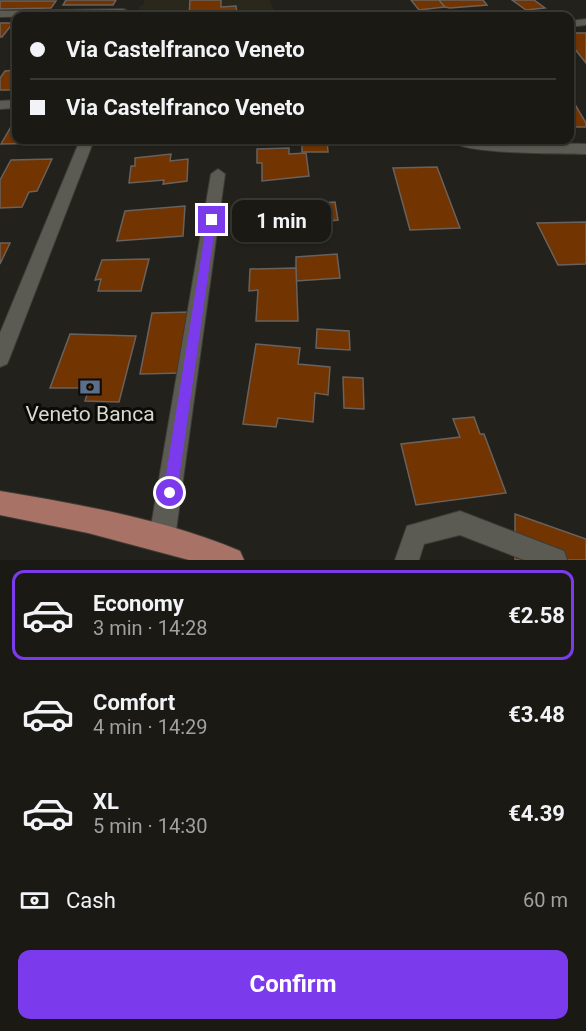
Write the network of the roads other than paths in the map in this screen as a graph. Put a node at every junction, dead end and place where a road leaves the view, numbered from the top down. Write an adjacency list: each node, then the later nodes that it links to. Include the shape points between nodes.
1 (85, 144): 5 (street)
2 (468, 144): 3 (street)
3 (586, 149)
4 (218, 174): 7 (street)
5 (0, 357)
6 (0, 503): 7 (main road, via 56,512)
7 (162, 538): 8 (main road)
8 (231, 560)
9 (407, 560): 10 (lane, via 415,534 460,523)
10 (555, 560)

